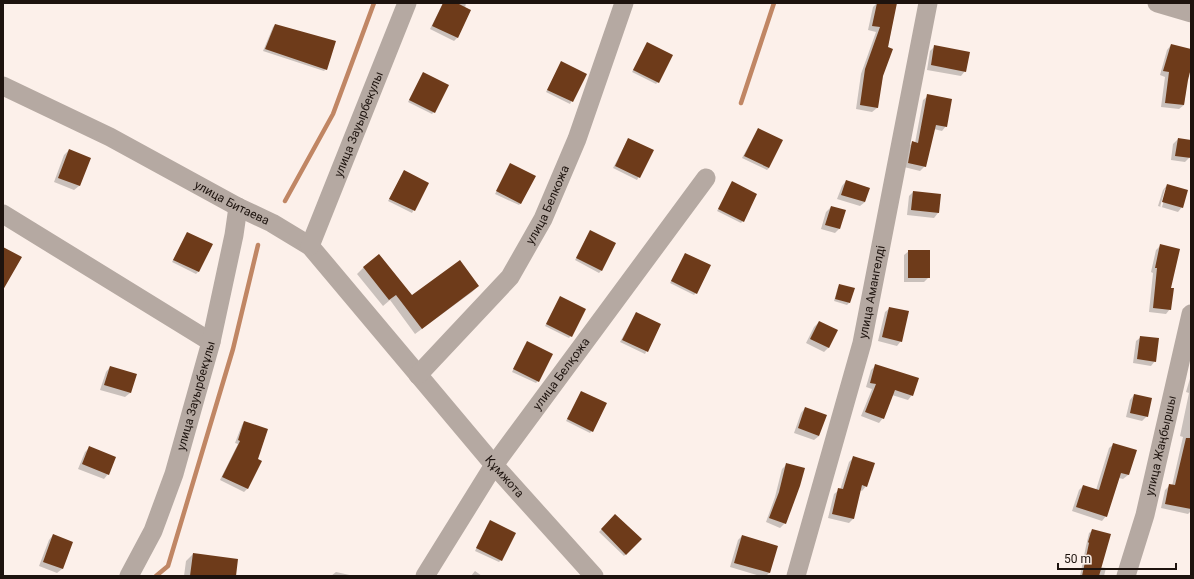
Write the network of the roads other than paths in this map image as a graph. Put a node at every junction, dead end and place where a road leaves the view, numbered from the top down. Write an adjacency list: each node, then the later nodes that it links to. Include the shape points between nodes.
1 (407, 3): 10 (street, улица Зауырбекулы)
2 (624, 3): 13 (street, улица Белкожа, via 577,139 543,219 510,277)
3 (928, 3): 18 (street, улица Амангелді, via 862,343)
4 (1157, 3): 5 (street)
5 (1191, 12)
6 (3, 86): 8 (street, улица Битаева, via 110,137)
7 (706, 178): 14 (street, улица Белқожа)
8 (238, 207): 10 (street, улица Битаева, via 272,223); 12 (street, улица Зауырбекұлы)
9 (3, 214): 12 (street)
10 (310, 246): 13 (street, улица Битаева)
11 (1191, 314): 19 (street, улица Жаңбыршы, via 1145,515)
12 (211, 342): 15 (street, улица Зауырбекұлы, via 174,474 153,531)
13 (418, 376): 14 (street, Құмжота)
14 (494, 465): 16 (street, улица Белқожа); 17 (street, Құмжота)
15 (129, 576)
16 (425, 576)
17 (594, 576)
18 (796, 576)
19 (1126, 576)

